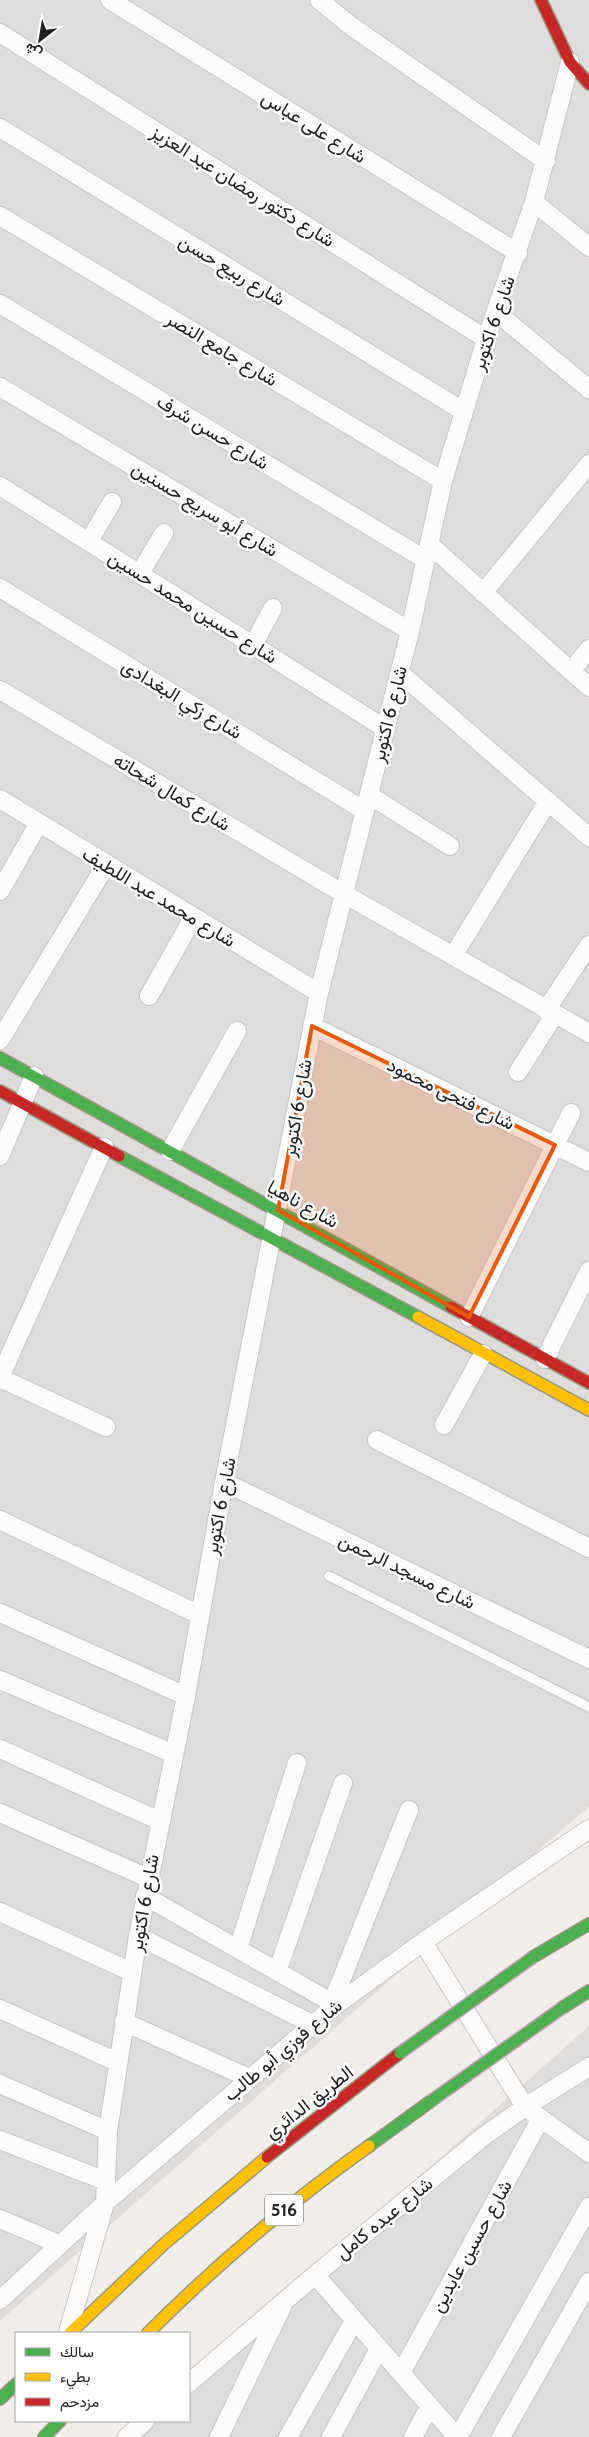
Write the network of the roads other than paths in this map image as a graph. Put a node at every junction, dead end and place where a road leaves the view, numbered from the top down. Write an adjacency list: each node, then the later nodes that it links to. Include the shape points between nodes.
1 (110, 0): 12 (street, شارع على عباس)
2 (319, 0): 8 (street, via 351,26)
3 (541, 0): 5 (main road)
4 (0, 33): 15 (street, شارع دكتور رمضان عبد العزيز)
5 (570, 62): 6 (main road); 8 (street, شارع 6 اكتوبر)
6 (589, 83)
7 (0, 128): 18 (street, شارع ربيع حسن)
8 (546, 161): 9 (street, شارع 6 اكتوبر)
9 (534, 202): 11 (street); 12 (street, شارع 6 اكتوبر)
10 (0, 216): 20 (street, شارع جامع النصر)
11 (589, 247)
12 (518, 253): 14 (street, شارع 6 اكتوبر)
13 (0, 304): 25 (street, شارع حسن شرف)
14 (496, 312): 15 (street, شارع 6 اكتوبر); 17 (street)
15 (486, 339): 18 (street, شارع 6 اكتوبر)
16 (0, 387): 30 (street, شارع أبو سريع حسنين)
17 (589, 389)
18 (464, 411): 20 (street, شارع 6 اكتوبر)
19 (589, 464): 28 (street)
20 (443, 482): 25 (street, شارع 6 اكتوبر)
21 (0, 486): 24 (street, شارع حسين محمد حسين)
22 (112, 502): 24 (street)
23 (164, 533): 26 (street)
24 (90, 541): 26 (street, شارع حسين محمد حسين)
25 (427, 552): 28 (street, شارع حسن شرف); 30 (street, شارع 6 اكتوبر)
26 (140, 573): 31 (street, شارع حسين محمد حسين)
27 (0, 588): 40 (street, شارع زكي البغدادى)
28 (483, 593): 33 (street, شارع حسن شرف)
29 (273, 608): 31 (street)
30 (410, 631): 34 (street, شارع 6 اكتوبر)
31 (253, 645): 37 (street, شارع حسين محمد حسين)
32 (589, 649): 33 (street)
33 (571, 671): 35 (street, شارع حسن شرف)
34 (400, 673): 37 (street, شارع 6 اكتوبر); 39 (street)
35 (589, 687)
36 (0, 690): 46 (street, شارع كمال شحاته)
37 (386, 729): 40 (street, شارع 6 اكتوبر)
38 (0, 799): 41 (street, شارع محمد عبد اللطيف)
39 (548, 800): 42 (street); 49 (street)
40 (367, 803): 43 (street, شارع زكي البغدادى); 46 (street, شارع 6 اكتوبر)
41 (39, 823): 44 (street, شارع محمد عبد اللطيف); 45 (street)
42 (589, 837)
43 (450, 846)
44 (106, 865): 47 (street, شارع محمد عبد اللطيف); 56 (street)
45 (0, 891)
46 (344, 894): 49 (street, شارع كمال شحاته); 50 (street, شارع 6 اكتوبر)
47 (194, 918): 50 (street, شارع محمد عبد اللطيف); 51 (street)
48 (589, 945): 52 (street)
49 (452, 956): 52 (street, شارع كمال شحاته)
50 (319, 994): 53 (street, شارع 6 اكتوبر)
51 (148, 996)
52 (550, 1012): 55 (street, شارع كمال شحاته); 58 (street)
53 (312, 1026): 63 (street, شارع فتحى محمود); 68 (street, شارع 6 اكتوبر)
54 (237, 1032): 65 (street)
55 (589, 1033)
56 (0, 1040)
57 (0, 1058): 59 (main road, شارع ناهيا)
58 (518, 1072)
59 (34, 1076): 61 (street); 65 (main road, شارع ناهيا)
60 (0, 1091): 61 (main road)
61 (22, 1103): 64 (main road); 66 (street)
62 (571, 1113): 63 (street)
63 (555, 1144): 67 (street, شارع فتحى محمود); 71 (street)
64 (104, 1147): 69 (main road); 74 (street)
65 (170, 1150): 68 (main road, شارع ناهيا)
66 (0, 1156)
67 (589, 1162)
68 (278, 1210): 69 (street, شارع 6 اكتوبر); 71 (main road, شارع ناهيا)
69 (273, 1239): 72 (main road); 81 (street, شارع 6 اكتوبر)
70 (589, 1271): 73 (street)
71 (469, 1317): 73 (main road, شارع ناهيا)
72 (483, 1354): 77 (main road); 78 (street)
73 (545, 1359): 75 (main road, شارع ناهيا)
74 (0, 1377): 79 (street)
75 (589, 1383)
76 (589, 1387): 77 (main road)
77 (584, 1407)
78 (444, 1425)
79 (106, 1427)
80 (378, 1440): 83 (street)
81 (224, 1482): 86 (street, شارع 6 اكتوبر); 87 (street, شارع مسجد الرحمن)
82 (0, 1520): 86 (street)
83 (589, 1548)
84 (329, 1576): 90 (lane)
85 (0, 1613): 89 (street)
86 (200, 1615): 89 (street, شارع 6 اكتوبر)
87 (589, 1659)
88 (0, 1680): 92 (street)
89 (186, 1696): 92 (street, شارع 6 اكتوبر)
90 (589, 1707)
91 (0, 1749): 97 (street)
92 (174, 1754): 97 (street, شارع 6 اكتوبر)
93 (298, 1763): 105 (street)
94 (342, 1783): 107 (street)
95 (409, 1810): 109 (street)
96 (0, 1813): 99 (street)
97 (160, 1821): 99 (street, شارع 6 اكتوبر)
98 (589, 1829): 104 (street, شارع فوزي أبو طالب)
99 (148, 1878): 100 (street, شارع 6 اكتوبر)
100 (145, 1896): 103 (street, شارع 6 اكتوبر); 105 (street)
101 (0, 1912): 106 (street)
102 (589, 1924): 133 (main road, الطريق الدائري / 516, bridge, via 533,1957 400,2053 273,2152 164,2244)
103 (138, 1936): 106 (street, شارع 6 اكتوبر); 112 (street)
104 (424, 1942): 109 (street, شارع فوزي أبو طالب); 117 (street)
105 (238, 1949): 107 (street)
106 (132, 1972): 111 (street, شارع 6 اكتوبر)
107 (277, 1972): 109 (street)
108 (589, 1991): 134 (main road, 516, bridge, via 303,2193 194,2287)
109 (334, 2004): 112 (street, شارع فوزي أبو طالب)
110 (0, 2009): 113 (street)
111 (124, 2022): 113 (street, شارع 6 اكتوبر); 115 (street)
112 (312, 2024): 115 (street, شارع فوزي أبو طالب)
113 (117, 2062): 119 (street, شارع 6 اكتوبر)
114 (589, 2067): 117 (street, شارع عبده كامل)
115 (249, 2078): 123 (street, شارع فوزي أبو طالب)
116 (0, 2084): 119 (street)
117 (525, 2107): 118 (street); 127 (street, شارع عبده كامل, via 484,2136)
118 (541, 2118): 121 (street); 136 (street, شارع حسين عابدين)
119 (108, 2131): 122 (street, شارع 6 اكتوبر)
120 (0, 2140): 122 (street)
121 (589, 2153)
122 (106, 2181): 123 (street, شارع 6 اكتوبر)
123 (105, 2203): 126 (street, شارع فوزي أبو طالب); 132 (street, شارع 6 اكتوبر)
124 (589, 2207): 151 (street)
125 (0, 2219): 126 (street)
126 (59, 2244): 130 (street, شارع فوزي أبو طالب)
127 (315, 2274): 129 (street, شارع عبده كامل); 131 (street)
128 (589, 2282): 152 (street)
129 (286, 2299): 137 (street, شارع عبده كامل); 147 (street)
130 (0, 2300)
131 (354, 2321): 135 (street); 148 (street)
132 (69, 2332)
133 (70, 2332)
134 (149, 2332)
135 (379, 2349): 136 (street); 149 (street)
136 (401, 2374): 140 (street)
137 (190, 2382)
138 (15, 2385): 139 (main road)
139 (0, 2399)
140 (430, 2406): 150 (street); 151 (street)
141 (43, 2422): 144 (street)
142 (59, 2422): 145 (main road)
143 (144, 2422): 146 (street)
144 (38, 2437)
145 (44, 2437)
146 (126, 2437)
147 (219, 2437)
148 (288, 2437)
149 (331, 2437)
150 (413, 2437)
151 (458, 2437)
152 (501, 2437)

